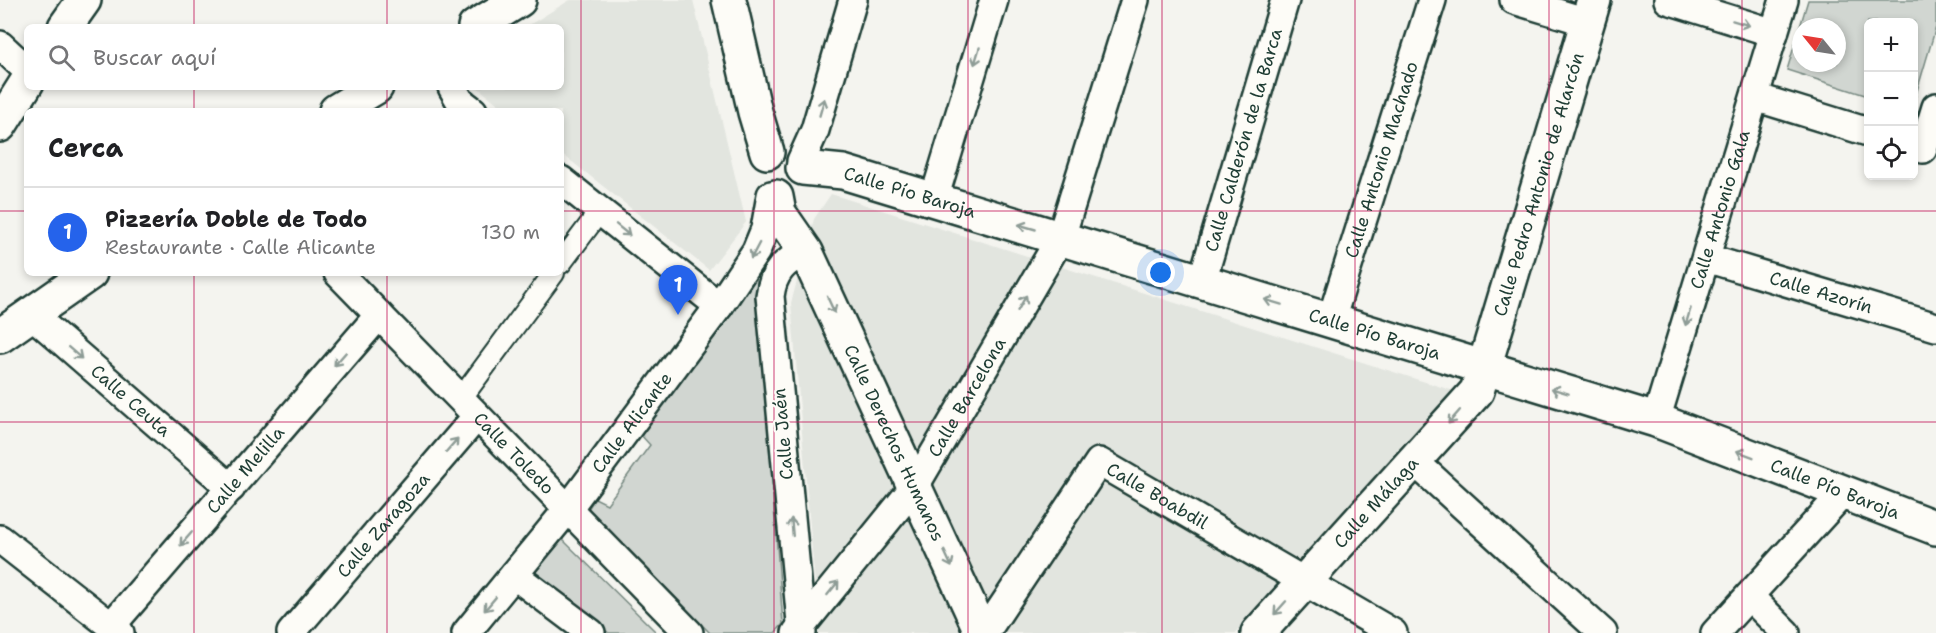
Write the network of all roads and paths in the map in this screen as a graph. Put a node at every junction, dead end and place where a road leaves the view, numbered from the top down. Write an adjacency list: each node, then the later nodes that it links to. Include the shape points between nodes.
1 (84, 0): 13 (street)
2 (519, 0): 14 (street)
3 (729, 0): 28 (street)
4 (853, 0): 30 (street, Calle Alicante, one-way to 4, via 815,130)
5 (994, 0): 31 (street, one-way to 31)
6 (1135, 0): 33 (street, Calle Barcelona)
7 (1285, 0): 40 (street, Calle Calderón de la Barca)
8 (1432, 0): 44 (street, Calle Antonio Machado)
9 (1514, 0): 12 (street)
10 (1668, 0): 15 (street, one-way to 15)
11 (1784, 0): 15 (street, Calle Antonio Gala)
12 (1590, 11): 47 (street, Calle Pedro Antonio de Alarcón)
13 (67, 24)
14 (480, 24)
15 (1774, 33): 21 (street, Calle Antonio Gala)
16 (0, 45): 17 (street)
17 (24, 67)
18 (24, 87): 25 (street)
19 (371, 90): 23 (street)
20 (454, 90): 24 (street)
21 (1755, 97): 26 (street); 35 (street, Calle Antonio Gala)
22 (1936, 107): 27 (street)
23 (341, 108)
24 (469, 108)
25 (0, 125)
26 (1864, 130)
27 (1924, 149)
28 (767, 152): 30 (street, Calle Pío Baroja, via 789,150); 30 (street, Calle Derechos Humanos, via 755,171 759,186)
29 (564, 182): 32 (street)
30 (789, 183): 31 (street, Calle Pío Baroja, via 843,172); 34 (street, Calle Derechos Humanos, via 779,213); 41 (street, Calle Alicante, one-way to 41, via 756,251)
31 (934, 199): 33 (street, Calle Pío Baroja, one-way to 31)
32 (600, 211): 36 (street); 41 (street, one-way to 41)
33 (1061, 237): 40 (street, Calle Pío Baroja); 51 (street, Calle Barcelona, one-way to 33)
34 (806, 252): 51 (street, Calle Derechos Humanos, one-way to 51); 61 (street, Calle Jaén, one-way to 34, via 770,296 777,270)
35 (1706, 258): 45 (street, Calle Azorín); 49 (street, Calle Antonio Gala, one-way to 49)
36 (564, 259)
37 (86, 276): 42 (street)
38 (341, 276): 43 (street, Calle Toledo)
39 (552, 276): 48 (street)
40 (1202, 280): 44 (street, Calle Pío Baroja, one-way to 40)
41 (719, 306): 54 (street, Calle Alicante)
42 (31, 314): 46 (street); 52 (street, Calle Ceuta, one-way to 52)
43 (379, 315): 48 (street, Calle Toledo); 52 (street, Calle Melilla, one-way to 52)
44 (1331, 320): 47 (street, Calle Pío Baroja)
45 (1936, 327)
46 (0, 336)
47 (1484, 368): 49 (street, Calle Pío Baroja, one-way to 47); 50 (street, Calle Málaga, one-way to 50, via 1477,391)
48 (469, 408): 54 (street, Calle Toledo); 62 (street, Calle Zaragoza, one-way to 48)
49 (1656, 420): 53 (street, Calle Pío Baroja, one-way to 49)
50 (1415, 462): 58 (street, Calle Málaga); 69 (street)
51 (915, 486): 61 (street, Calle Barcelona, one-way to 51); 66 (street, Calle Derechos Humanos, one-way to 66)
52 (231, 488): 60 (street, Calle Melilla, one-way to 60)
53 (1844, 492): 55 (street, Calle Pío Baroja); 59 (street)
54 (567, 510): 57 (street, Calle Alicante); 65 (street, Calle Toledo)
55 (1936, 528)
56 (0, 539): 60 (street)
57 (514, 575): 63 (street, Calle Alicante, one-way to 63); 64 (street)
58 (1303, 583): 66 (street, Calle Boabdil, via 1099,462); 67 (street, Calle Málaga, one-way to 67); 68 (street, Calle Boabdil)
59 (1749, 596): 70 (street); 71 (street)
60 (116, 629)
61 (800, 631)
62 (291, 633)
63 (466, 633)
64 (591, 633)
65 (689, 633)
66 (984, 633)
67 (1258, 633)
68 (1393, 633)
69 (1603, 633)
70 (1715, 633)
71 (1786, 633)

